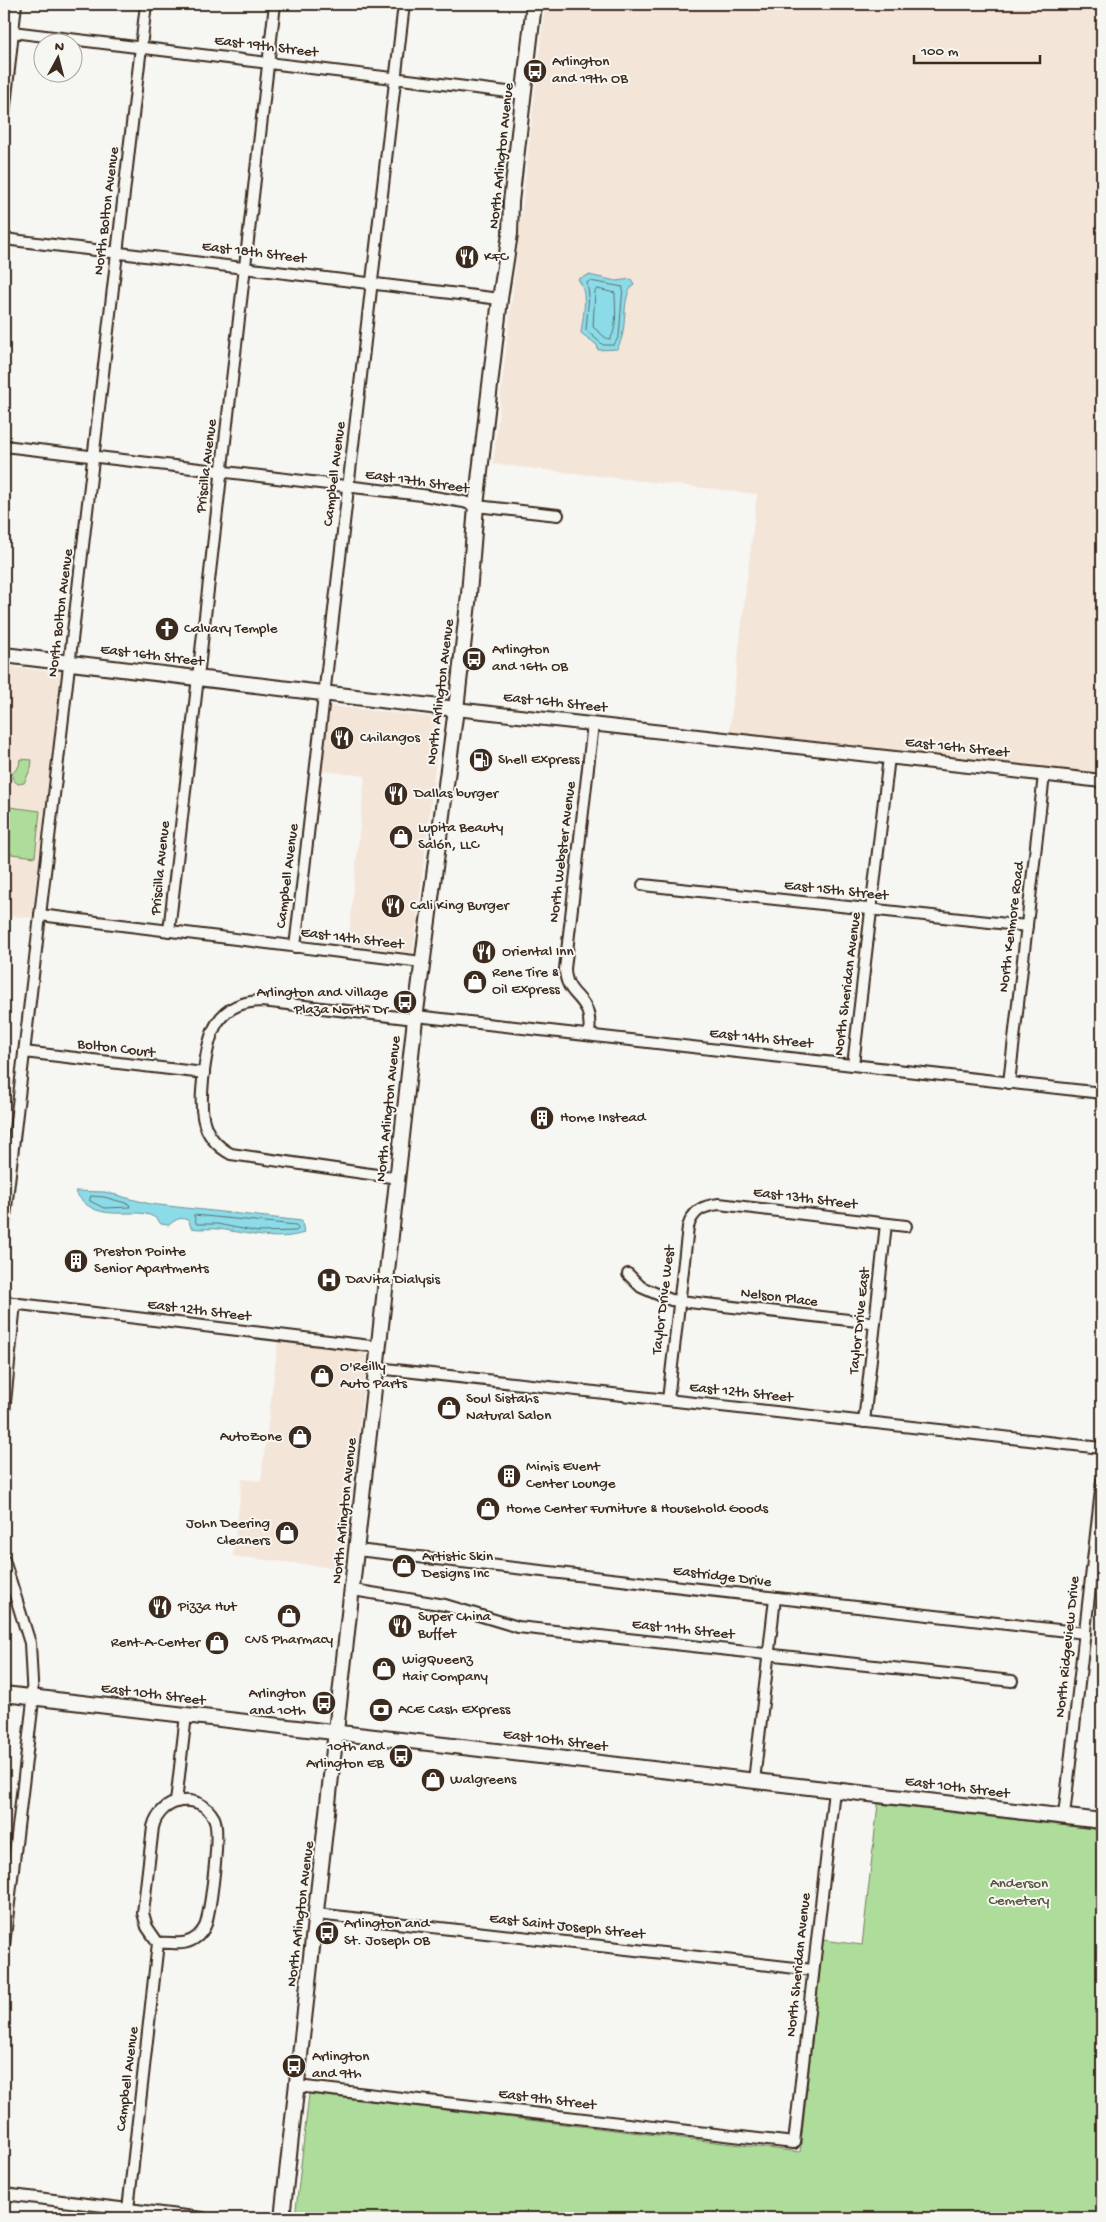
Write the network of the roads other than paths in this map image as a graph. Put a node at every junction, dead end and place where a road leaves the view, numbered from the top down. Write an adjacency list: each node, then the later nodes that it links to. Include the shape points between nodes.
1 (16, 4): 6 (street)
2 (146, 4): 7 (street, North Bolton Avenue)
3 (275, 4): 8 (street, Priscilla Avenue)
4 (404, 4): 9 (street, Campbell Avenue)
5 (534, 4): 10 (main road, North Arlington Avenue)
6 (8, 32): 7 (street, East 19th Street); 11 (street)
7 (141, 47): 8 (street, East 19th Street); 13 (street, North Bolton Avenue)
8 (268, 62): 9 (street, East 19th Street); 14 (street, Priscilla Avenue)
9 (395, 77): 10 (street, East 19th Street); 15 (street, Campbell Avenue)
10 (524, 94): 16 (main road, North Arlington Avenue)
11 (4, 115)
12 (4, 239): 13 (street, East 18th Street)
13 (117, 252): 14 (street, East 18th Street); 18 (street, North Bolton Avenue)
14 (245, 267): 15 (street, East 18th Street); 19 (street, Priscilla Avenue)
15 (372, 282): 16 (street, East 18th Street); 20 (street, Campbell Avenue)
16 (500, 299): 21 (main road, North Arlington Avenue)
17 (4, 446): 18 (street, East 17th Street)
18 (94, 457): 19 (street, East 17th Street); 24 (street, North Bolton Avenue)
19 (221, 472): 20 (street, East 17th Street); 25 (street, Priscilla Avenue)
20 (348, 487): 21 (street, East 17th Street); 26 (street, Campbell Avenue)
21 (476, 506): 22 (street, East 17th Street); 27 (main road, North Arlington Avenue)
22 (558, 515)
23 (4, 655): 24 (main road, East 16th Street)
24 (70, 663): 25 (main road, East 16th Street); 34 (street, North Bolton Avenue)
25 (198, 678): 26 (main road, East 16th Street); 36 (street, Priscilla Avenue)
26 (324, 693): 27 (main road, East 16th Street); 37 (street, Campbell Avenue)
27 (456, 709): 28 (street, East 16th Street); 38 (main road, North Arlington Avenue)
28 (593, 724): 29 (street, East 16th Street); 40 (street, North Webster Avenue, via 565,969 570,988 584,1001 590,1014)
29 (889, 757): 30 (street, East 16th Street); 33 (street, North Sheridan Avenue)
30 (1044, 774): 31 (street, East 16th Street); 35 (street, North Kenmore Road)
31 (1102, 781)
32 (643, 885): 33 (street, East 15th Street)
33 (872, 910): 35 (street, East 15th Street); 42 (street, North Sheridan Avenue)
34 (40, 915): 36 (street, East 14th Street); 41 (street, North Bolton Avenue)
35 (1027, 926): 44 (street, North Kenmore Road)
36 (169, 931): 37 (street, East 14th Street)
37 (295, 947): 38 (street, East 14th Street)
38 (422, 962): 39 (main road, North Arlington Avenue)
39 (416, 1017): 40 (street, East 14th Street); 43 (street, East 14th Street, via 262,1001 243,1003 226,1013 213,1028); 46 (main road, North Arlington Avenue)
40 (589, 1035): 42 (street, East 14th Street)
41 (24, 1052): 43 (street, Bolton Court); 49 (street, North Bolton Avenue)
42 (853, 1065): 44 (street, East 14th Street)
43 (204, 1073): 46 (street, East 14th Street, via 200,1108 203,1123 213,1140 228,1152 242,1158)
44 (1009, 1082): 45 (street, East 14th Street)
45 (1102, 1093)
46 (398, 1178): 56 (main road, North Arlington Avenue)
47 (701, 1207): 48 (street, East 13th Street, via 719,1204); 53 (street, Taylor Drive West, via 688,1227)
48 (886, 1224): 50 (street, East 13th Street); 55 (street, Taylor Drive East)
49 (4, 1225)
50 (906, 1226)
51 (628, 1274): 53 (street, Nelson Place, via 641,1288)
52 (4, 1299): 54 (street)
53 (679, 1301): 55 (street, Nelson Place); 58 (street, Taylor Drive West)
54 (15, 1303): 56 (street, East 12th Street); 59 (street)
55 (875, 1323): 60 (street, Taylor Drive East)
56 (379, 1347): 57 (main road, North Arlington Avenue)
57 (377, 1368): 58 (street, East 12th Street); 63 (main road, North Arlington Avenue)
58 (668, 1400): 60 (street, East 12th Street)
59 (4, 1412)
60 (864, 1422): 61 (street, East 12th Street)
61 (1102, 1448)
62 (1102, 1481): 65 (street, North Ridgeview Drive)
63 (356, 1550): 66 (main road, North Arlington Avenue); 67 (street, Eastridge Drive)
64 (4, 1560): 72 (street, via 30,1643)
65 (1098, 1561): 68 (street, North Ridgeview Drive)
66 (353, 1590): 69 (street, East 11th Street, via 445,1605 518,1627); 74 (main road, North Arlington Avenue)
67 (775, 1598): 68 (street, Eastridge Drive); 69 (street)
68 (1085, 1633): 78 (street, North Ridgeview Drive)
69 (769, 1654): 70 (street, East 11th Street); 75 (street)
70 (1012, 1681)
71 (4, 1694): 72 (main road, East 10th Street)
72 (32, 1697): 73 (main road, East 10th Street); 80 (street)
73 (186, 1715): 74 (main road, East 10th Street); 77 (street)
74 (338, 1733): 75 (main road, East 10th Street); 81 (main road, North Arlington Avenue)
75 (754, 1781): 76 (main road, East 10th Street)
76 (834, 1790): 78 (main road, East 10th Street); 84 (street, North Sheridan Avenue)
77 (176, 1802): 82 (street, via 162,1809 153,1826 143,1913 147,1927); 82 (street, via 188,1800 203,1806 215,1821 217,1837 209,1906 204,1927 194,1939 183,1944)
78 (1064, 1816): 79 (main road, East 10th Street)
79 (1102, 1821)
80 (8, 1873): 83 (street)
81 (317, 1914): 84 (street, East Saint Joseph Street); 85 (main road, North Arlington Avenue)
82 (158, 1943): 88 (street, Campbell Avenue)
83 (4, 1945)
84 (813, 1970): 86 (street, North Sheridan Avenue)
85 (297, 2086): 86 (street, East 9th Street); 90 (main road, North Arlington Avenue)
86 (794, 2143)
87 (4, 2194): 88 (street)
88 (127, 2214): 89 (street)
89 (203, 2218)
90 (282, 2218)

